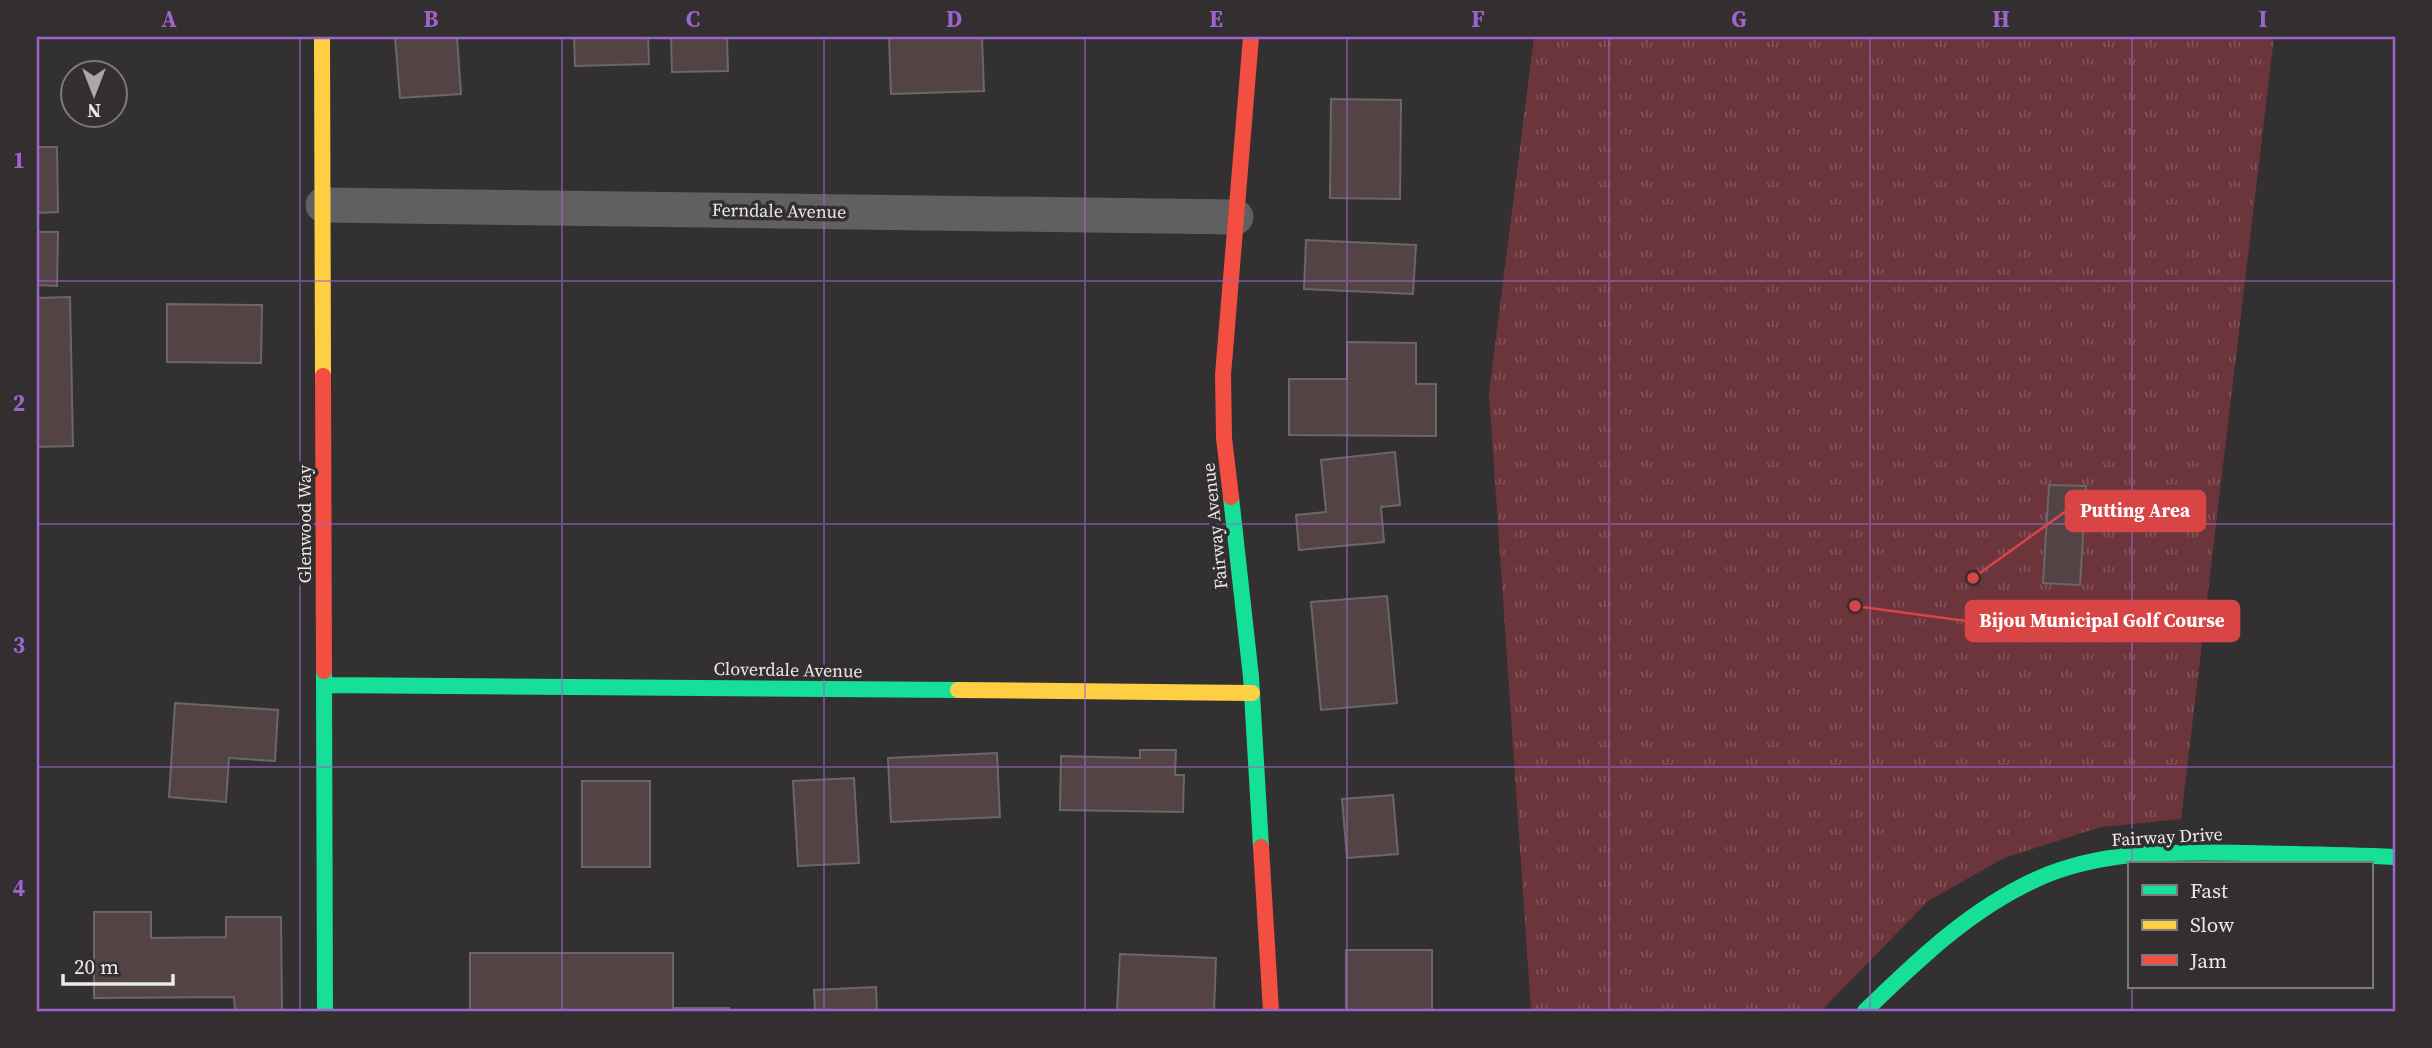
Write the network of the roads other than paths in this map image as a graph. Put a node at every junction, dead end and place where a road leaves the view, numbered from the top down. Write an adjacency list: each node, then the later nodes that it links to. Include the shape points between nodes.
1 (322, 37): 3 (street, Glenwood Way)
2 (1251, 37): 4 (street, Fairway Avenue)
3 (323, 205): 4 (street, Ferndale Avenue); 5 (street, Glenwood Way)
4 (1236, 217): 6 (street, Fairway Avenue, via 1223,376 1224,438)
5 (324, 685): 6 (street, Cloverdale Avenue); 8 (street, Glenwood Way)
6 (1252, 693): 9 (street, Fairway Avenue)
7 (2395, 857): 10 (street, Fairway Drive, via 2145,854 2068,867 2026,884 1957,927)
8 (326, 1011)
9 (1270, 1011)
10 (1865, 1011)

